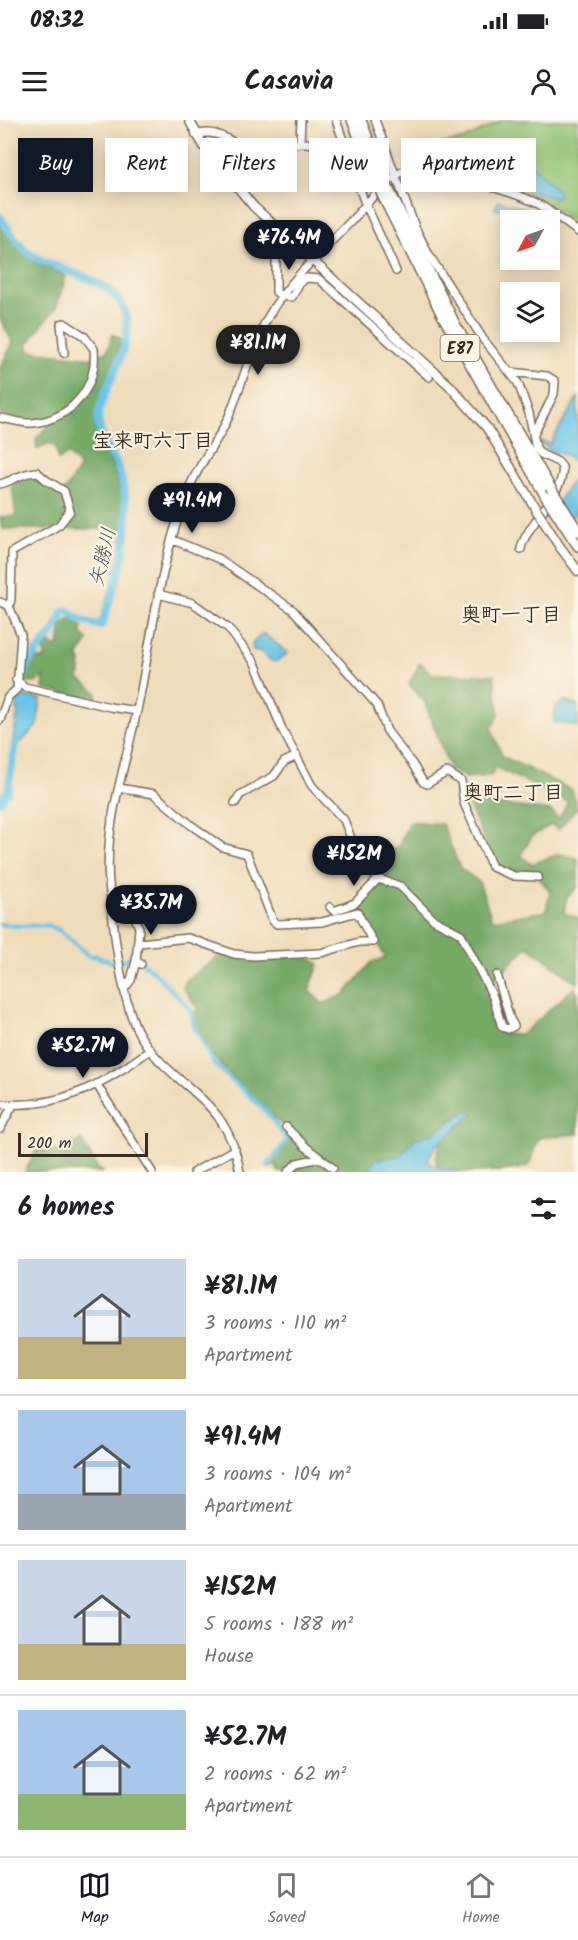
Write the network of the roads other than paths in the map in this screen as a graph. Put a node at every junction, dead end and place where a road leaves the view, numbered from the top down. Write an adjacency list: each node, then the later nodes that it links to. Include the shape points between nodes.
1 (189, 120): 7 (main road)
2 (301, 120): 11 (street)
3 (336, 120): 8 (street)
4 (352, 120): 9 (highway, E87)
5 (361, 120): 10 (highway, E87)
6 (375, 120): 13 (street)
7 (196, 135): 11 (street, via 213,132 260,153); 17 (main road, via 235,186)
8 (342, 138)
9 (360, 138)
10 (367, 138)
11 (300, 142): 12 (street)
12 (309, 144)
13 (397, 176): 16 (street); 18 (street, via 409,170 427,170 519,196 540,205); 23 (street, via 429,255 483,339)
14 (361, 192): 16 (street)
15 (386, 192): 28 (highway, E87, bridge, via 456,340)
16 (366, 205): 19 (street); 20 (street)
17 (272, 225): 19 (main road); 21 (street, via 269,232 276,257 276,292)
18 (578, 232)
19 (313, 261): 21 (street); 31 (main road, bridge, via 478,416)
20 (396, 271)
21 (282, 296): 24 (street, via 292,297 306,278 319,279); 29 (street, via 266,321 225,425 188,490)
22 (64, 353): 25 (street, via 64,323 84,336 94,349 91,376 80,399 57,418 32,423)
23 (511, 372): 26 (street, via 525,399); 26 (street, via 548,376 555,381 554,394)
24 (429, 377)
25 (0, 418)
26 (534, 434): 32 (street, via 536,448 558,462 563,471 542,513 524,535)
27 (0, 484): 37 (street, via 14,476 37,472 64,491 70,511 49,532 12,552)
28 (575, 534): 30 (highway, E87)
29 (173, 540): 35 (street); 44 (street, via 219,559 293,610 377,705 387,731 423,782 427,784 447,772 459,778 464,803 492,867 514,876)
30 (578, 546)
31 (560, 547): 33 (main road); 34 (main road)
32 (521, 549)
33 (578, 565)
34 (578, 571)
35 (158, 594): 39 (street); 41 (street, via 193,603 227,627 255,663)
36 (0, 602): 37 (street)
37 (9, 606): 38 (street, via 21,635)
38 (16, 680): 39 (street, via 25,687); 40 (street, via 17,689 8,697)
39 (136, 711): 42 (street)
40 (0, 720)
41 (297, 756): 43 (street, via 284,762 274,777 240,795); 45 (street, via 312,786 344,820 353,848)
42 (119, 788): 48 (street, via 154,794 222,847 247,854 277,924 322,922 357,912 373,942 321,953 253,956 234,954 188,938); 50 (street, via 108,859)
43 (235, 802)
44 (538, 877)
45 (378, 879): 46 (street, via 355,903); 49 (street, via 400,886 434,920 461,934 494,997 502,1028 508,1029 514,1026)
46 (330, 908)
47 (133, 911): 48 (street)
48 (139, 943): 50 (street, via 139,962)
49 (497, 975)
50 (124, 989): 51 (street, via 135,1028)
51 (150, 1050): 52 (street); 57 (street, via 214,1110)
52 (97, 1086): 54 (street, via 60,1100); 60 (street)
53 (0, 1104): 54 (street)
54 (13, 1105): 56 (street)
55 (286, 1127): 58 (street)
56 (0, 1129)
57 (234, 1149): 61 (street); 62 (street)
58 (320, 1158): 59 (street); 63 (street, via 297,1163)
59 (333, 1168)
60 (152, 1172)
61 (194, 1172)
62 (240, 1172)
63 (288, 1172)

